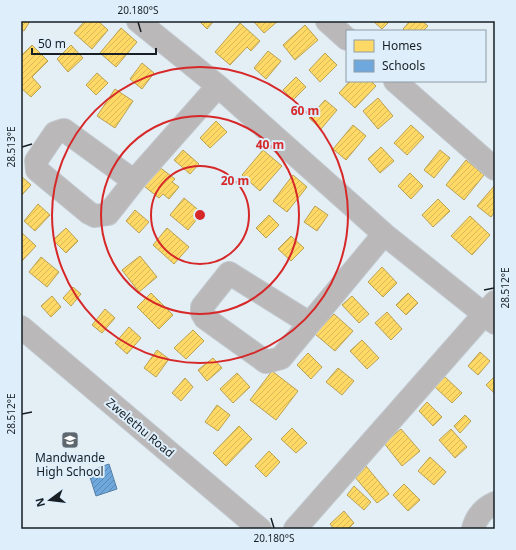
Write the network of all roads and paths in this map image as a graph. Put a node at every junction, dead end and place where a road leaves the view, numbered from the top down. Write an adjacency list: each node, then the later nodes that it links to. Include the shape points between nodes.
1 (138, 21): 5 (street)
2 (327, 21): 3 (street)
3 (346, 38)
4 (396, 82): 6 (street)
5 (218, 86): 7 (street); 8 (street)
6 (495, 169)
7 (134, 181)
8 (384, 234): 9 (street); 10 (street)
9 (492, 313): 14 (street)
10 (309, 323): 10 (street, via 281,358 266,362 205,318 202,307 229,273)
11 (23, 333): 13 (street, Zwelethu Road)
12 (495, 503): 15 (street, via 485,508 474,523)
13 (260, 529)
14 (295, 529)
15 (473, 529)

